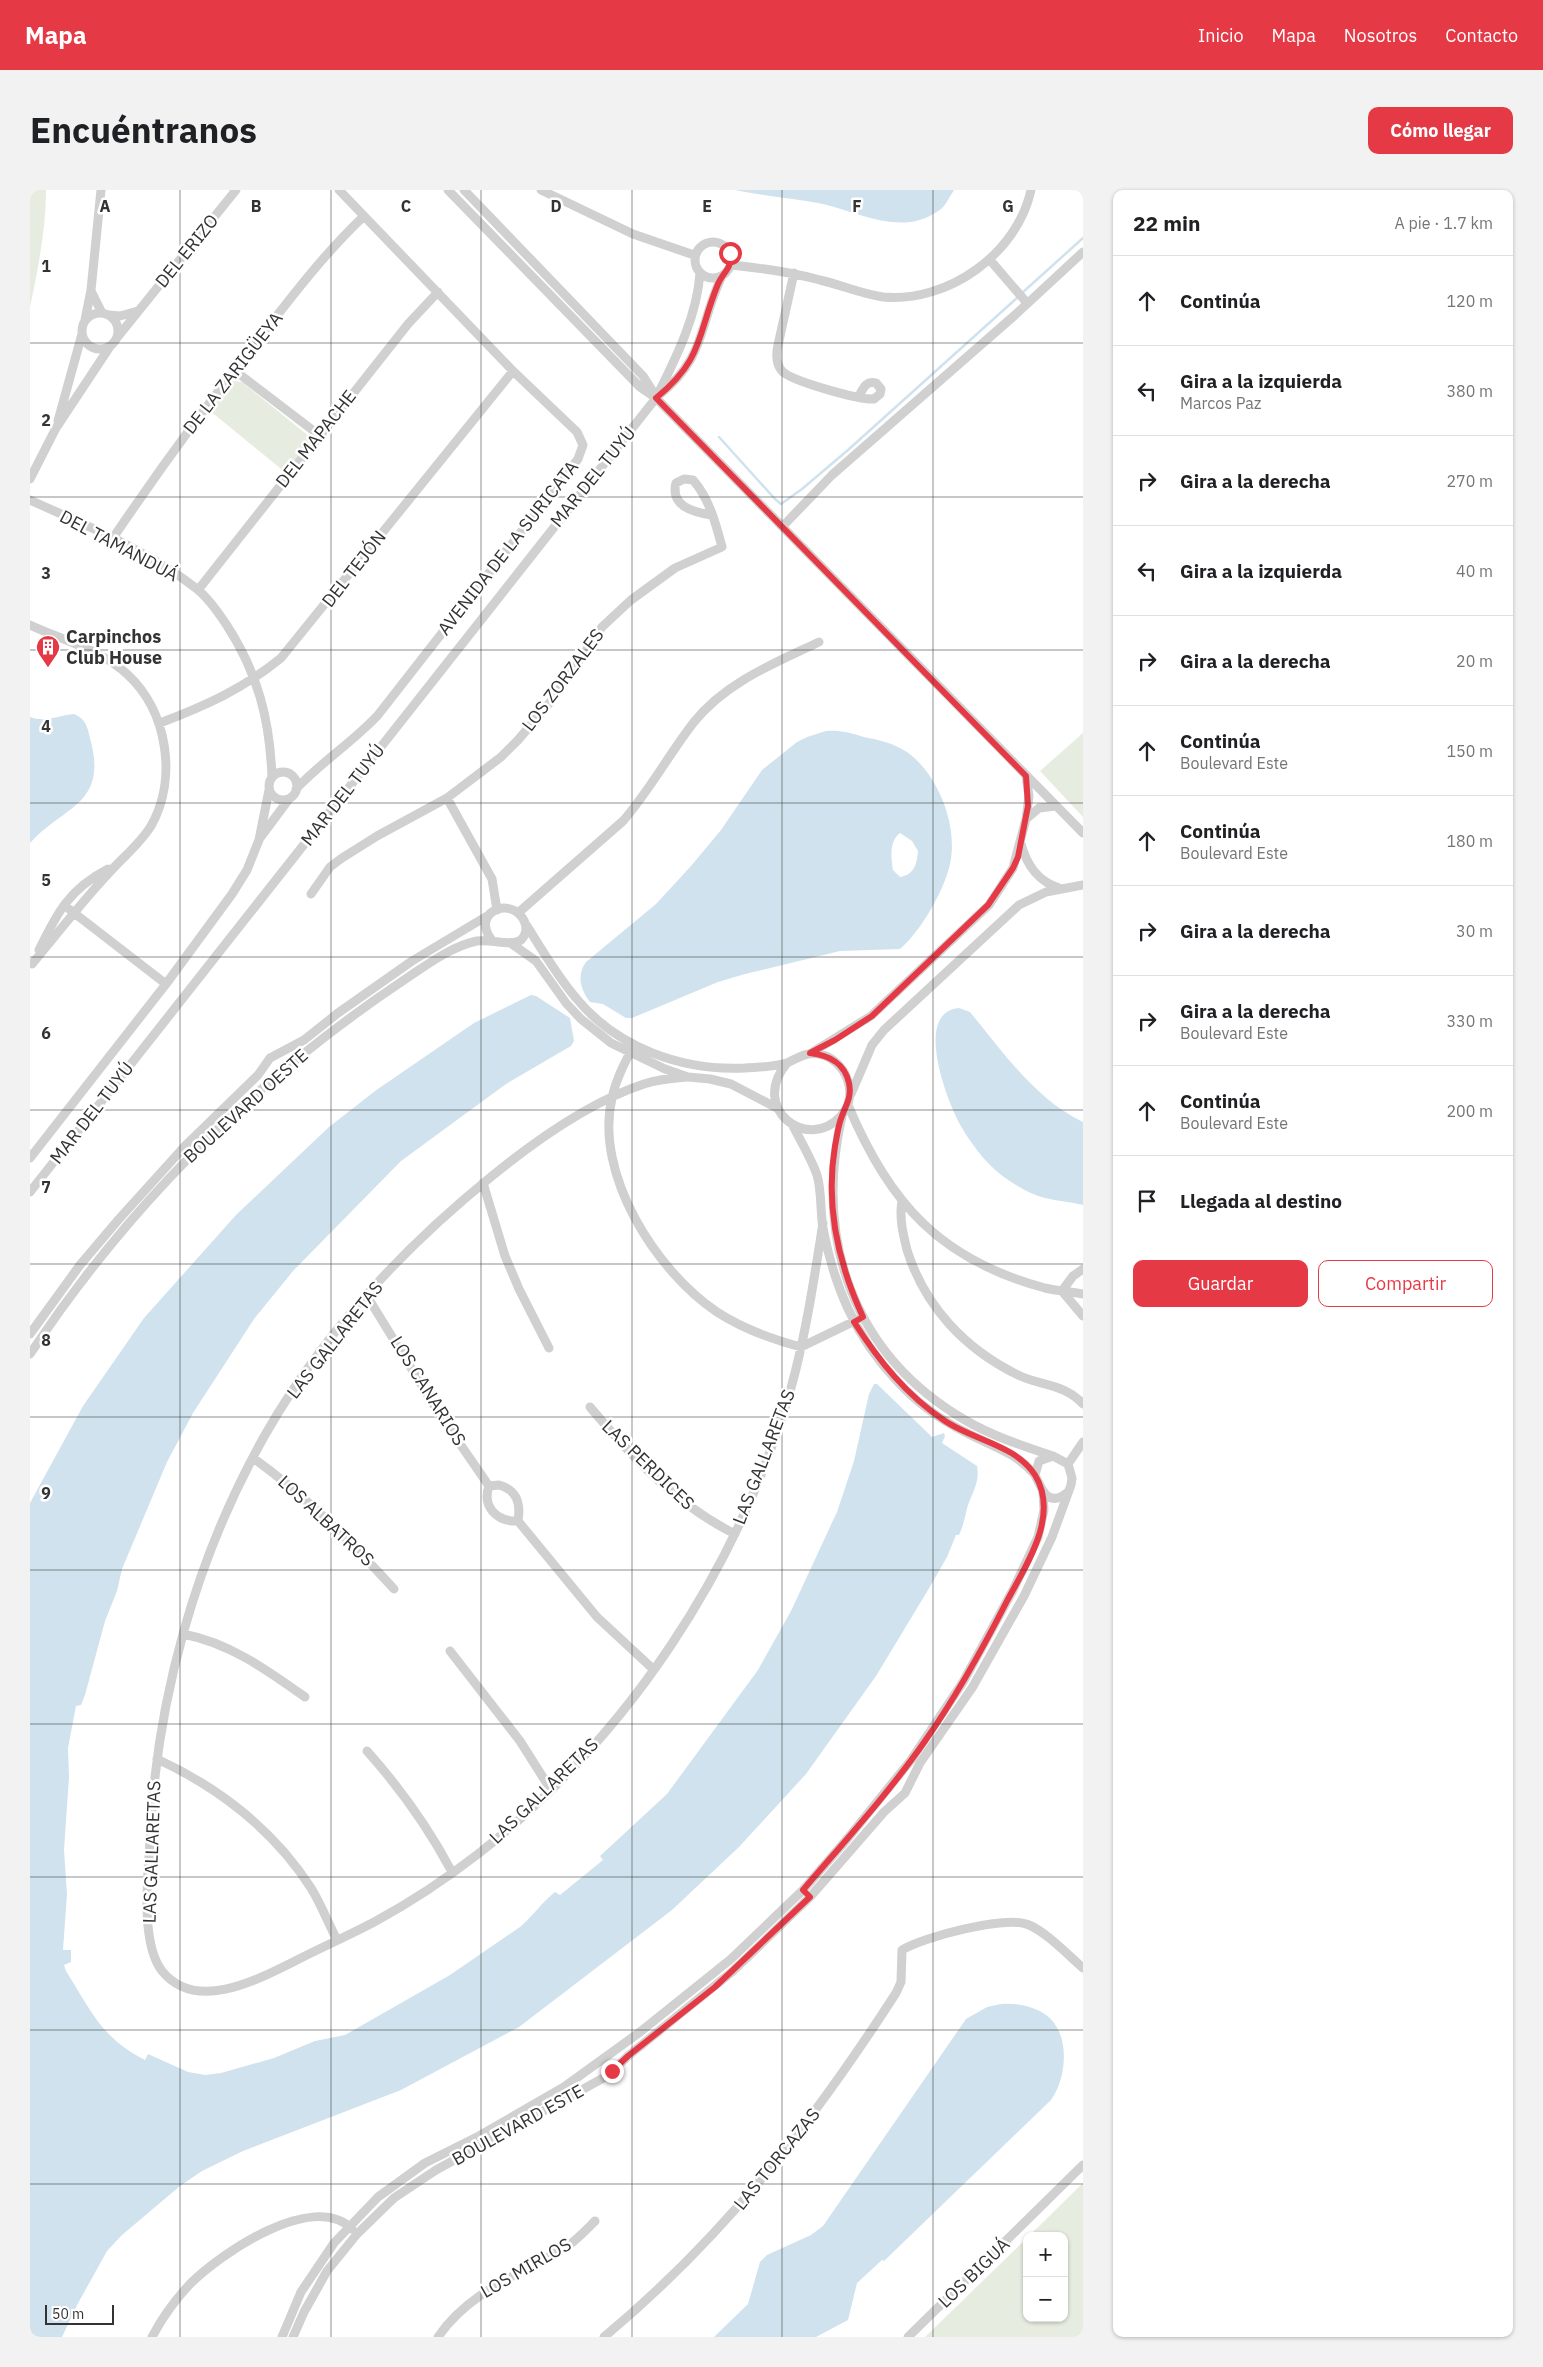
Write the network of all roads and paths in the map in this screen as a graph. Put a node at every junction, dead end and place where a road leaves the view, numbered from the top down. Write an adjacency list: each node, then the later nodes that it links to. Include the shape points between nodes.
1 (101, 190): 16 (street)
2 (236, 190): 19 (street, DEL ERIZO)
3 (339, 190): 8 (street, AVENIDA DE LA SURICATA)
4 (448, 190): 27 (street, via 640,387)
5 (464, 190): 27 (street, via 643,376)
6 (541, 190): 10 (street, via 634,234)
7 (1031, 190): 11 (street, via 1016,225)
8 (364, 216): 17 (street, AVENIDA DE LA SURICATA); 24 (street, DE LA ZARIGÜEYA, via 328,251)
9 (1083, 252): 18 (street)
10 (694, 255): 12 (street, via 706,242 717,242 730,253); 13 (street)
11 (990, 260): 14 (street, via 957,281 920,294 900,296 882,296); 18 (street)
12 (730, 265): 14 (street); 15 (street)
13 (700, 273): 15 (street, via 711,278); 27 (street, via 690,318)
14 (794, 274): 26 (street, via 776,356 779,365 790,377)
15 (722, 276): 27 (street, via 700,344 686,369)
16 (91, 290): 20 (street); 21 (street)
17 (438, 292): 25 (street, AVENIDA DE LA SURICATA); 29 (street, DEL MAPACHE, via 408,324)
18 (1026, 301): 33 (street, via 832,476)
19 (139, 311): 20 (street, via 120,316); 23 (street, DEL ERIZO)
20 (106, 314): 21 (street); 23 (street, via 118,328)
21 (85, 320): 22 (street)
22 (82, 334): 23 (street, via 93,348 100,349); 28 (street)
23 (114, 342): 28 (street, DEL ERIZO)
24 (234, 370): 29 (street); 34 (street, DE LA ZARIGÜEYA)
25 (513, 371): 38 (street, DEL TEJÓN, via 304,631 281,658); 42 (street, AVENIDA DE LA SURICATA, via 577,432 583,445 578,459 378,714 356,737)
26 (859, 396)
27 (656, 398): 33 (street); 88 (street, MAR DEL TUYÚ)
28 (56, 428): 30 (street)
29 (319, 435): 35 (street, DEL MAPACHE)
30 (30, 479)
31 (30, 500): 34 (street, DEL TAMANDUÁ)
32 (711, 515): 32 (street, LOS ZORZALES, via 702,489 694,480 684,478 676,483 677,500 695,513); 48 (street, LOS ZORZALES, via 722,547 675,568 615,614 588,646 552,700 518,740)
33 (783, 526): 43 (street)
34 (113, 538): 35 (street, DEL TAMANDUÁ, via 160,563)
35 (198, 590): 38 (street, DEL TAMANDUÁ, via 233,635)
36 (30, 625): 39 (street, via 99,655 128,674 143,691)
37 (819, 642): 62 (street, via 756,672 721,695 695,720 638,805)
38 (254, 680): 39 (street, DEL TEJÓN, via 207,705); 40 (street, DEL TAMANDUÁ, via 267,722)
39 (160, 723): 55 (street, via 166,767 160,801 150,826)
40 (271, 761): 41 (street); 44 (street, AVENIDA DE LA SURICATA)
41 (282, 773): 44 (street); 45 (street)
42 (310, 774): 45 (street, AVENIDA DE LA SURICATA); 47 (street, AVENIDA DE LA SURICATA)
43 (1026, 776): 50 (street); 51 (street, via 1029,796)
44 (272, 778): 46 (street, AVENIDA DE LA SURICATA)
45 (293, 778): 47 (street)
46 (269, 790): 49 (street, via 277,799); 53 (street, AVENIDA DE LA SURICATA)
47 (296, 790): 49 (street, AVENIDA DE LA SURICATA)
48 (447, 798): 58 (street, LOS ZORZALES, via 342,858 330,867); 60 (street, via 492,879)
49 (289, 799): 53 (street, AVENIDA DE LA SURICATA)
50 (1056, 806): 51 (street, via 1039,808); 52 (street)
51 (1026, 819): 54 (street)
52 (1083, 833)
53 (259, 840): 69 (street, AVENIDA DE LA SURICATA, via 232,894)
54 (1021, 844): 57 (street, via 1032,869 1046,884); 73 (street, via 1013,868 982,912 872,1016)
55 (114, 866): 59 (street, via 93,877); 61 (street)
56 (1083, 885): 57 (street)
57 (1060, 888): 81 (street, via 1034,896 1002,918 884,1030 872,1045)
58 (311, 894)
59 (63, 904): 61 (street); 67 (street)
60 (496, 910): 62 (street); 63 (street)
61 (74, 913): 67 (street); 69 (street)
62 (518, 913): 64 (street)
63 (487, 916): 65 (street, via 484,928); 68 (street, BOULEVARD OESTE)
64 (527, 926): 66 (street, via 523,938); 71 (street, via 577,1000)
65 (491, 939): 66 (street); 70 (street, BOULEVARD OESTE, via 455,949)
66 (512, 944): 74 (street, via 536,961 581,1019 611,1044)
67 (31, 967)
68 (388, 978): 70 (street); 72 (street, BOULEVARD OESTE, via 304,1040)
69 (166, 984): 86 (street, AVENIDA DE LA SURICATA)
70 (395, 987): 76 (street, BOULEVARD OESTE)
71 (634, 1045): 74 (street); 75 (street, via 669,1059 711,1067 748,1068)
72 (282, 1051): 76 (street, via 290,1058); 77 (street, BOULEVARD OESTE, via 270,1058)
73 (810, 1053): 75 (street); 81 (street, via 826,1056 840,1066 846,1074)
74 (629, 1054): 79 (street); 80 (street)
75 (786, 1063): 82 (street, via 774,1084)
76 (289, 1065): 78 (street, BOULEVARD OESTE)
77 (265, 1066): 78 (street); 84 (street, BOULEVARD OESTE)
78 (278, 1074): 84 (street, BOULEVARD OESTE)
79 (688, 1077): 80 (street, LAS GALLARETAS, via 642,1084); 82 (street, via 731,1084)
80 (612, 1098): 87 (street, LAS GALLARETAS, via 537,1143); 103 (street, via 611,1142 617,1174 630,1208 654,1251 716,1311 765,1337)
81 (849, 1101): 83 (street); 89 (street, via 874,1160)
82 (777, 1108): 85 (street)
83 (842, 1116): 85 (street, via 824,1128 802,1128); 98 (street, via 832,1164 833,1222 845,1275)
84 (217, 1121): 90 (street, BOULEVARD OESTE, via 159,1172); 92 (street, BOULEVARD OESTE)
85 (792, 1124): 91 (street, via 817,1175)
86 (30, 1158)
87 (483, 1183): 96 (street, LAS GALLARETAS, via 427,1232); 104 (street, via 505,1256)
88 (30, 1192)
89 (902, 1201): 94 (street, via 940,1238 982,1266); 106 (street, via 901,1218 911,1262 934,1307 948,1323 967,1342 1002,1366 1020,1376 1066,1390)
90 (119, 1219): 92 (street); 100 (street, BOULEVARD OESTE)
91 (822, 1223): 99 (street, via 833,1274); 103 (street, LAS GALLARETAS)
92 (126, 1226): 101 (street, BOULEVARD OESTE)
93 (1083, 1269): 94 (street)
94 (1062, 1291): 95 (street); 97 (street)
95 (1083, 1294)
96 (367, 1296): 110 (street, LAS GALLARETAS, via 315,1359); 113 (street, LOS CANARIOS, via 438,1412)
97 (1083, 1316)
98 (863, 1317): 99 (street); 109 (street, via 876,1339 901,1368 947,1408 986,1431)
99 (854, 1322): 103 (street); 112 (street, via 881,1362 910,1394 946,1422 1016,1456)
100 (37, 1324): 101 (street); 102 (street, BOULEVARD OESTE)
101 (46, 1330): 105 (street, BOULEVARD OESTE)
102 (30, 1334)
103 (801, 1347): 117 (street, LAS GALLARETAS, via 787,1400)
104 (549, 1348)
105 (30, 1354)
106 (1083, 1404)
107 (590, 1407): 117 (street, LAS PERDICES, via 635,1458 688,1507)
108 (1083, 1442): 111 (street)
109 (1053, 1456): 111 (street); 112 (street, via 1039,1462)
110 (254, 1458): 118 (street, LOS ALBATROS, via 310,1502); 121 (street, LAS GALLARETAS, via 217,1540)
111 (1068, 1464): 115 (street, via 1072,1478)
112 (1035, 1475): 114 (street)
113 (489, 1486): 116 (street, via 486,1493 491,1510 502,1520); 116 (street, via 499,1485 513,1492 519,1505)
114 (1043, 1492): 115 (street, via 1050,1498); 119 (street, BOULEVARD ESTE, via 1044,1510 1038,1537)
115 (1068, 1492): 120 (street, BOULEVARD ESTE, via 1052,1537)
116 (518, 1522): 123 (street, via 597,1617)
117 (735, 1534): 123 (street, LAS GALLARETAS, via 693,1611)
118 (394, 1589)
119 (1013, 1590): 120 (street); 124 (street, BOULEVARD ESTE)
120 (1024, 1596): 125 (street, BOULEVARD ESTE)
121 (183, 1634): 126 (street, via 218,1643 244,1656); 128 (street, LAS GALLARETAS, via 164,1711)
122 (450, 1651): 132 (street, via 514,1733)
123 (653, 1669): 132 (street, LAS GALLARETAS, via 608,1729)
124 (963, 1682): 125 (street); 129 (street, BOULEVARD ESTE)
125 (972, 1688): 130 (street, BOULEVARD ESTE, via 920,1763)
126 (305, 1697)
127 (367, 1751): 134 (street, via 422,1818)
128 (157, 1759): 136 (street, via 211,1788 277,1845 311,1889); 136 (street, LAS GALLARETAS, via 148,1876 149,1934 155,1959 169,1978 198,1992 219,1991 286,1965)
129 (899, 1774): 130 (street); 131 (street, BOULEVARD ESTE)
130 (913, 1779): 133 (street, BOULEVARD ESTE)
131 (887, 1788): 133 (street, via 889,1798); 135 (street, BOULEVARD ESTE)
132 (551, 1790): 134 (street, LAS GALLARETAS, via 477,1855)
133 (896, 1801): 135 (street, BOULEVARD ESTE)
134 (452, 1872): 136 (street, LAS GALLARETAS, via 377,1921)
135 (806, 1894): 138 (street, BOULEVARD ESTE); 139 (street, BOULEVARD ESTE)
136 (337, 1940)
137 (1083, 1968): 153 (street, LAS TORCAZAS, via 1031,1926 1019,1922 944,1933 902,1950 901,1982 896,1992 852,2061 791,2144 724,2223)
138 (708, 1979): 139 (street); 140 (street, BOULEVARD ESTE)
139 (715, 1987): 141 (street, BOULEVARD ESTE)
140 (603, 2059): 141 (street); 142 (street, BOULEVARD ESTE)
141 (612, 2071): 143 (street, BOULEVARD ESTE)
142 (584, 2072): 143 (street); 144 (street, BOULEVARD ESTE)
143 (591, 2085): 144 (street, BOULEVARD ESTE)
144 (481, 2140): 147 (street, BOULEVARD ESTE, via 425,2163 378,2198); 148 (street, BOULEVARD ESTE, via 416,2181 375,2214)
145 (1083, 2165): 154 (street, LOS BIGUÁ)
146 (595, 2221): 152 (street, LOS MIRLOS, via 564,2248 473,2299)
147 (348, 2226): 148 (street); 149 (street, via 318,2217 304,2218 239,2246 191,2283); 150 (street, BOULEVARD ESTE, via 302,2292)
148 (357, 2234): 151 (street, BOULEVARD ESTE, via 327,2271)
149 (152, 2337)
150 (282, 2337)
151 (293, 2337)
152 (438, 2337)
153 (604, 2337)
154 (908, 2337)

